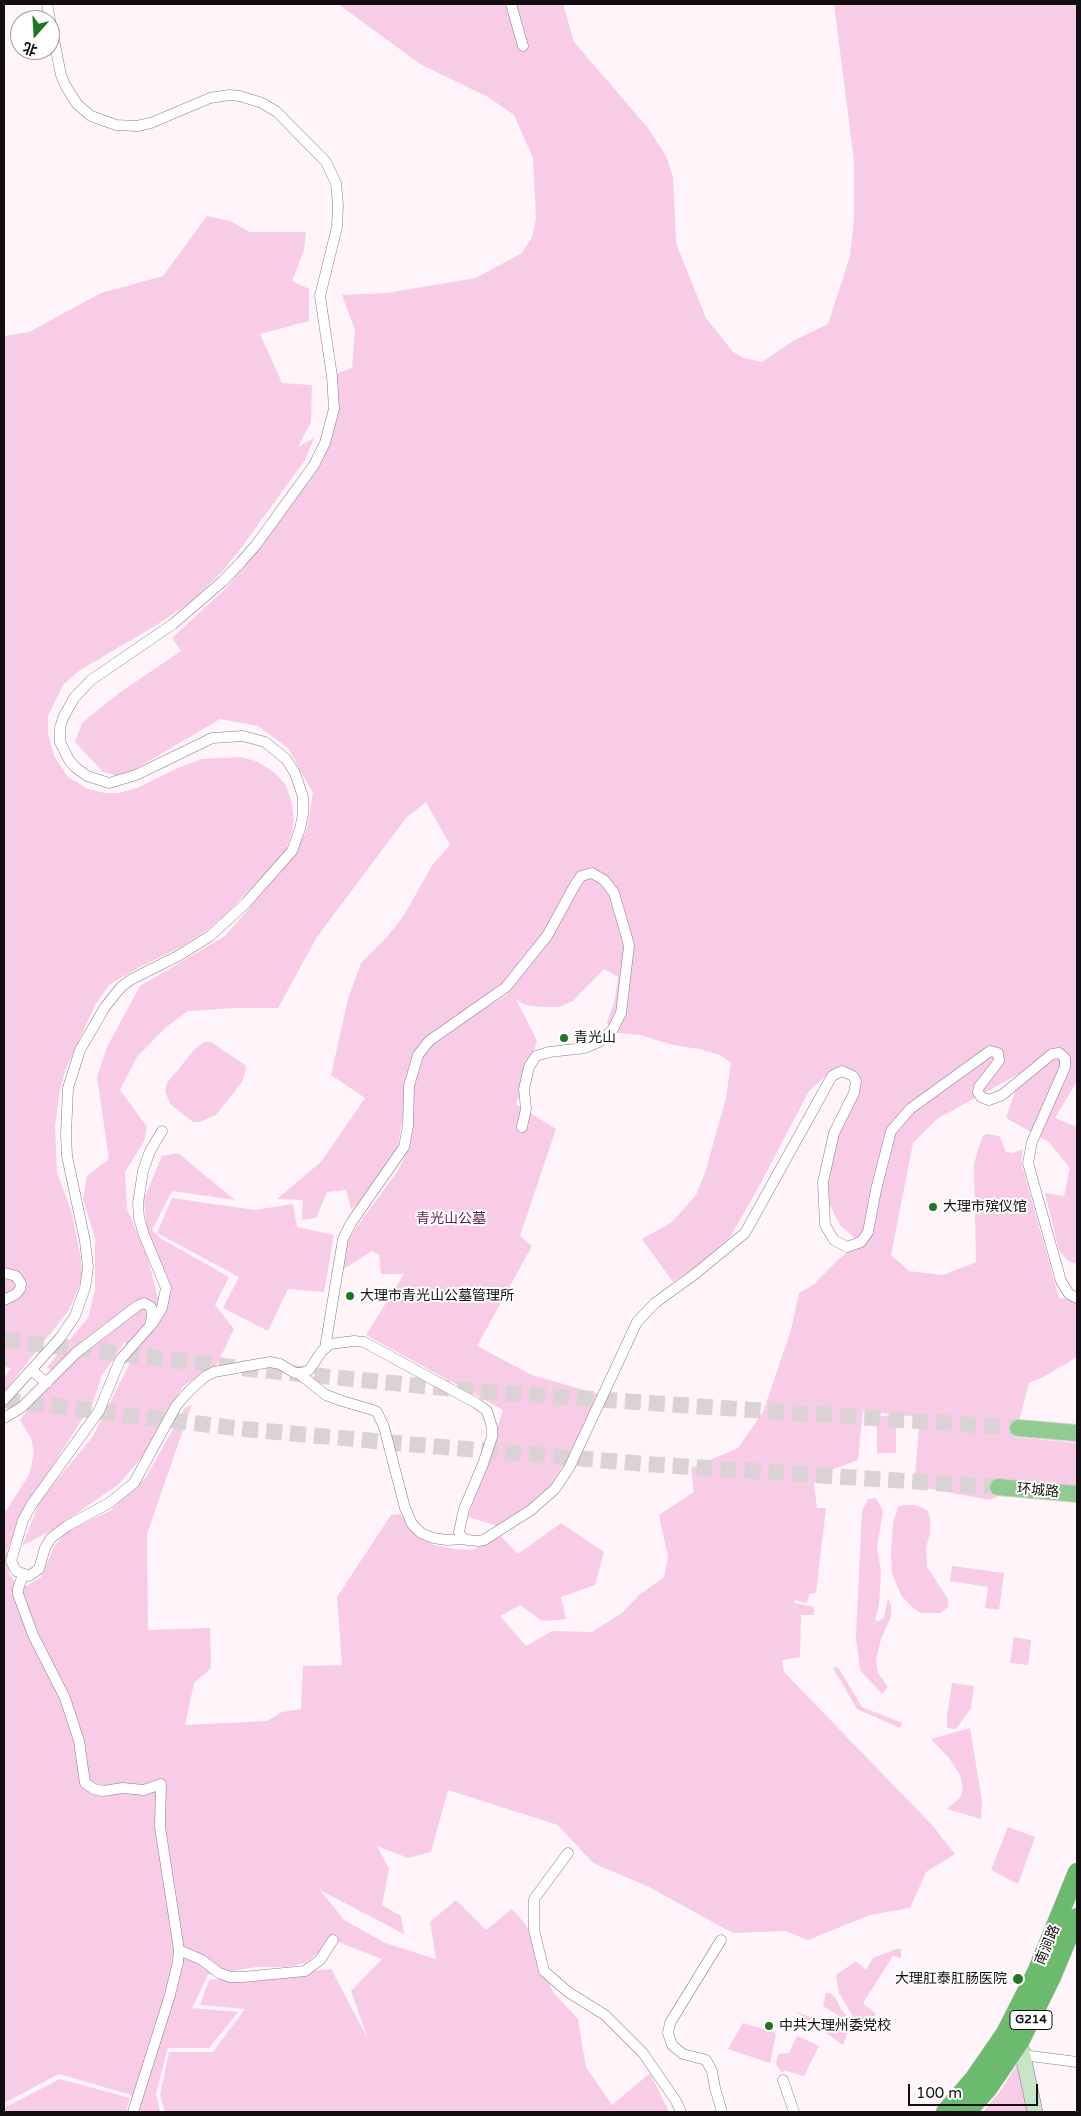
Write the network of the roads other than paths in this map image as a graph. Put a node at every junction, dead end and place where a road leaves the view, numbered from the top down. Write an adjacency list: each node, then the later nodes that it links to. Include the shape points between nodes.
1 (511, 4): 2 (street)
2 (523, 46)
3 (58, 60): 11 (street, via 65,85 77,104 91,116 107,123 130,127 151,123 221,95 240,96 262,103 277,112 326,162 336,183 338,227 320,296 334,394 332,420 321,452 241,562 180,618 80,690 68,707 60,728 63,751 75,767 94,780 109,783 136,776 206,740 235,736 257,739 271,745 286,759 301,788 304,806 292,850 246,902 204,940 121,987 105,1007 80,1050 68,1088 66,1135 67,1156 85,1242 87,1277 75,1316)
4 (522, 1127): 10 (street, via 526,1109 524,1089 529,1067 536,1056 585,1048 599,1042 613,1029 621,1013 628,938 614,893 604,880 592,873 582,876 575,885 547,936 506,986 429,1041 418,1056 409,1086 404,1147 343,1239)
5 (162, 1131): 9 (street, via 143,1171 138,1203 144,1235 166,1288 162,1308)
6 (4, 1273): 8 (street, via 16,1276 21,1284 18,1292)
7 (1077, 1298): 20 (street, via 1069,1294 1061,1281 1028,1163 1032,1142 1065,1067 1063,1055 1052,1054 1002,1095 988,1100 978,1092 999,1060 998,1054 990,1051 910,1109 891,1131 867,1234 857,1244 847,1247 832,1237 825,1225 824,1174 837,1124 856,1081 853,1076 842,1072 834,1073 745,1234 655,1303 637,1322 569,1468 555,1489 531,1510 484,1540)
8 (4, 1300)
9 (150, 1326): 13 (street, via 152,1311 149,1305 142,1304 76,1353); 21 (street, via 120,1360 101,1408 26,1513 12,1561 15,1570)
10 (325, 1348): 12 (street, via 308,1370); 20 (street, via 337,1342 368,1343 480,1405 487,1412 492,1437 461,1518 459,1532)
11 (32, 1370): 13 (street); 14 (street)
12 (298, 1373): 20 (street, via 326,1395 374,1410 384,1427 412,1524 433,1538); 21 (street, via 270,1362 206,1376 176,1406 130,1487 51,1538 37,1571)
13 (47, 1383): 15 (street, via 22,1407)
14 (4, 1400)
15 (4, 1418)
16 (1018, 1428): 17 (main road)
17 (1077, 1433)
18 (998, 1487): 19 (main road, 环城路)
19 (1077, 1494)
20 (464, 1539)
21 (23, 1575): 27 (street, via 18,1594 33,1635 65,1698 76,1731 85,1783 103,1791 122,1788 144,1790 161,1784 160,1827)
22 (568, 1853): 32 (street, via 534,1899 534,1930 544,1971 568,1992 606,2014 643,2053)
23 (1077, 1872): 35 (highway, 南涧路 / G214, via 1037,1970 1005,2033 974,2078)
24 (1077, 1917): 28 (highway, 南涧路 / G214)
25 (333, 1940): 27 (street, via 320,1960 305,1971 243,1977 219,1973 202,1960)
26 (721, 1940): 33 (street, via 670,2023 668,2033 672,2045 684,2054 706,2060)
27 (179, 1950): 31 (street, via 170,1995)
28 (1021, 2048): 29 (street); 36 (highway, 南涧路 / G214); 37 (main road)
29 (1077, 2062)
30 (783, 2080): 34 (street)
31 (133, 2112)
32 (681, 2112)
33 (722, 2112)
34 (794, 2112)
35 (945, 2112)
36 (967, 2112)
37 (1035, 2112)

